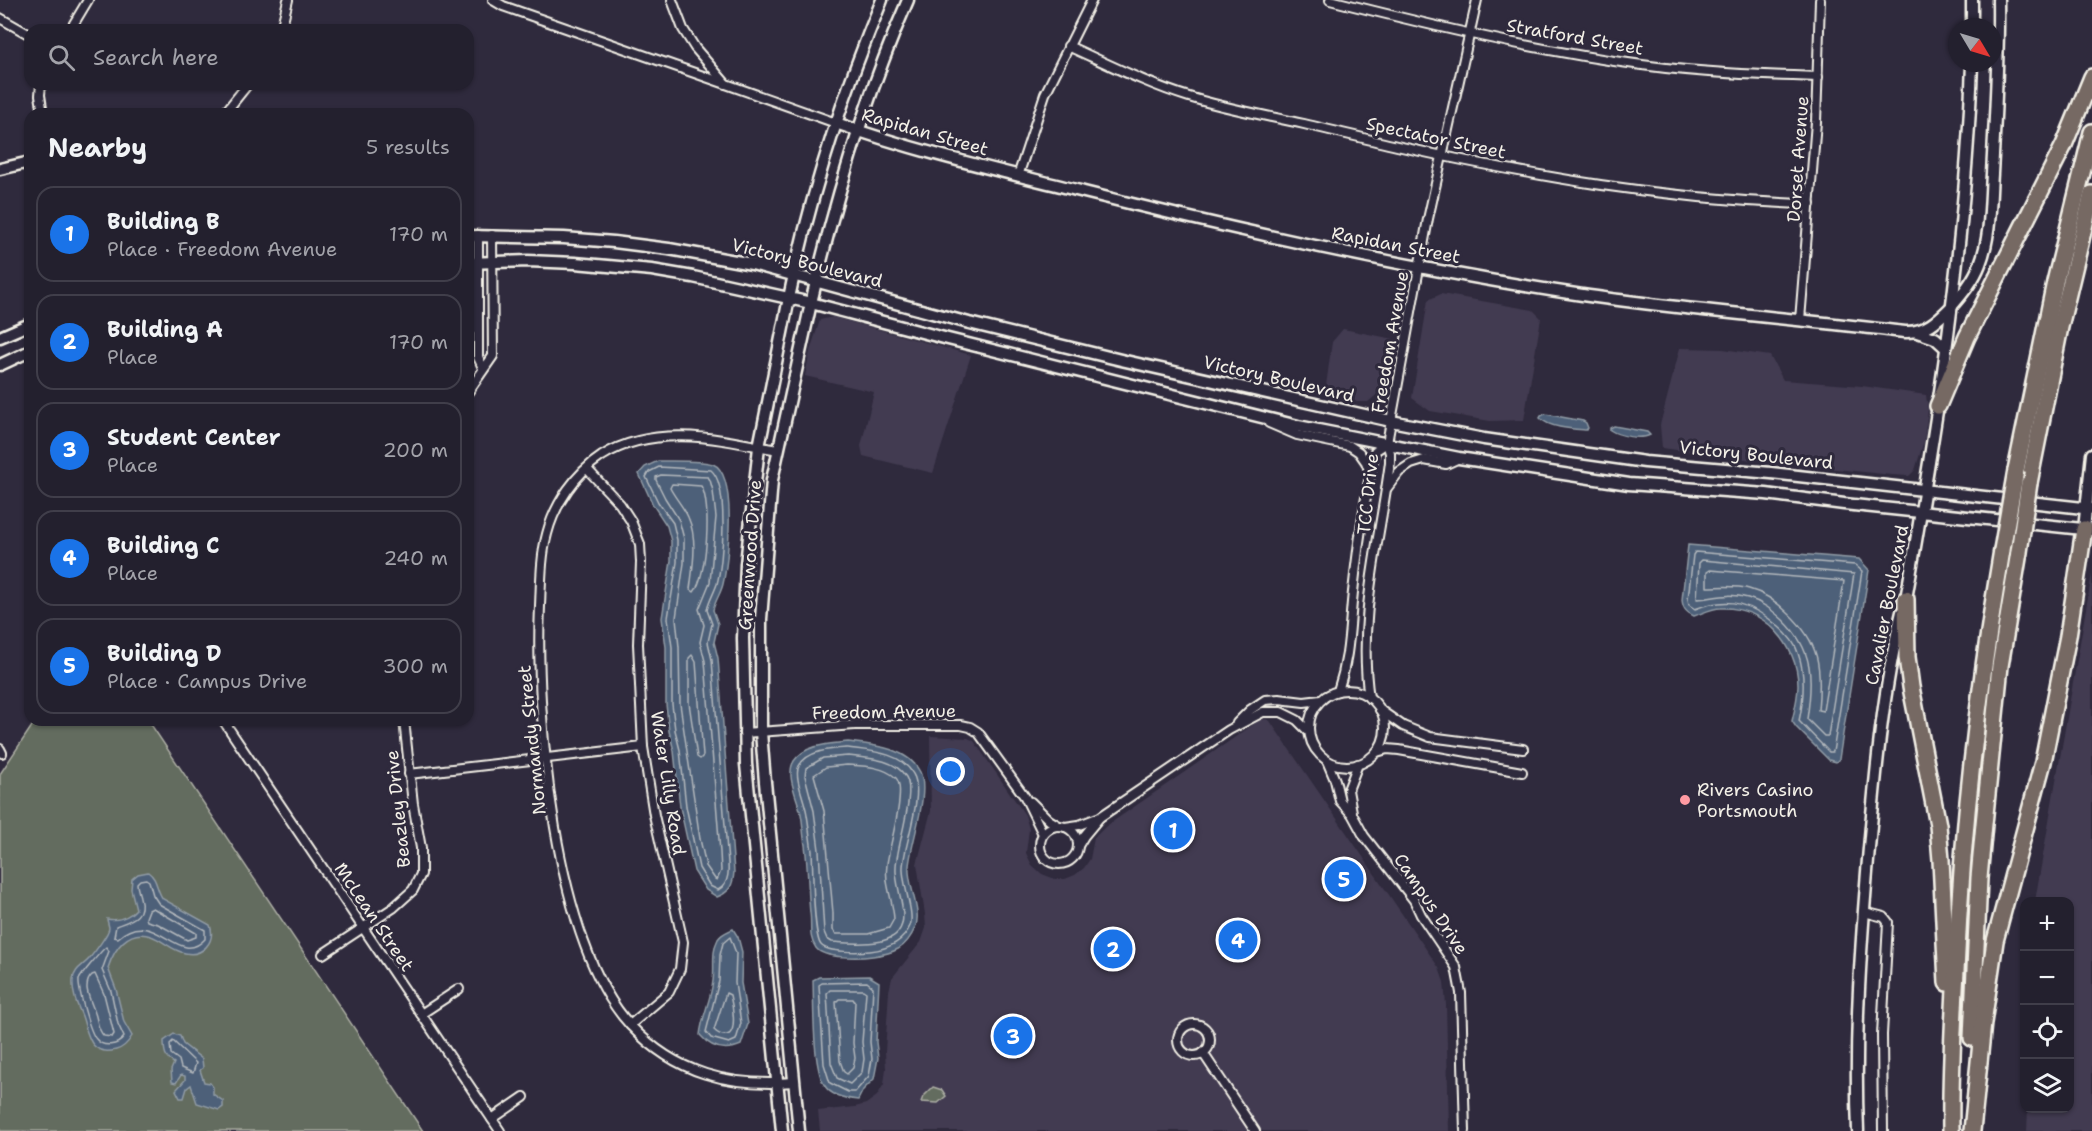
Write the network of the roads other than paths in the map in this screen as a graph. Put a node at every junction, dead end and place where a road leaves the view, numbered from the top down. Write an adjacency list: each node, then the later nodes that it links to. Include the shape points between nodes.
1 (88, 0): 15 (street)
2 (288, 0): 16 (street)
3 (493, 0): 23 (street)
4 (672, 0): 23 (street, via 695,48)
5 (882, 0): 28 (main road, Greenwood Drive)
6 (908, 0): 29 (main road, Greenwood Drive)
7 (1092, 0): 19 (street)
8 (1330, 0): 18 (street, Stratford Street)
9 (1477, 0): 18 (street, Freedom Avenue)
10 (1820, 0): 21 (street, Dorset Avenue)
11 (1972, 0): 14 (main road)
12 (1998, 0): 47 (main road, Cavalier Boulevard, via 1996,98 1985,248 1976,273)
13 (0, 18): 17 (street)
14 (1972, 18)
15 (74, 24)
16 (282, 24)
17 (24, 32)
18 (1469, 33): 21 (street, Stratford Street, via 1644,65); 31 (street, Freedom Avenue)
19 (1068, 46): 31 (street, Spectator Street, via 1188,96); 34 (street, via 1045,94)
20 (1972, 72): 47 (main road, Cavalier Boulevard, via 1969,146)
21 (1818, 77): 36 (street, Dorset Avenue)
22 (2092, 77): 57 (highway, via 2064,145 1967,337)
23 (726, 84): 28 (street)
24 (40, 90): 26 (street)
25 (243, 90): 27 (street)
26 (42, 108)
27 (229, 108)
28 (836, 123): 29 (main road, Rapidan Street); 42 (main road, Greenwood Drive)
29 (858, 131): 34 (main road, Rapidan Street); 44 (main road, Greenwood Drive)
30 (2092, 132): 106 (highway, bridge, via 2055,282 2016,470 1979,698 1959,897)
31 (1441, 156): 36 (street, Spectator Street, via 1649,193); 41 (street, Freedom Avenue)
32 (24, 163): 33 (main road)
33 (0, 169)
34 (1018, 176): 41 (main road, Rapidan Street, via 1204,223)
35 (2092, 194): 119 (highway, bridge, via 2029,483 2000,666 1979,878)
36 (1810, 204): 48 (street, Dorset Avenue)
37 (492, 235): 38 (main road, Victory Boulevard); 39 (street); 42 (main road, Victory Boulevard, via 574,238 659,248)
38 (474, 236)
39 (493, 262): 40 (main road, Victory Boulevard); 45 (main road, Victory Boulevard, via 575,263 652,270); 55 (street, via 493,356)
40 (474, 263)
41 (1419, 267): 48 (main road, Rapidan Street, via 1593,296); 59 (street, Freedom Avenue)
42 (794, 275): 44 (main road, Victory Boulevard); 45 (main road, Greenwood Drive)
43 (474, 282): 55 (street, via 478,357)
44 (816, 282): 46 (main road, Greenwood Drive); 59 (main road, Victory Boulevard, via 1121,360)
45 (789, 298): 46 (main road, Victory Boulevard); 61 (main road, Greenwood Drive)
46 (811, 303): 58 (main road, Victory Boulevard); 62 (main road, Greenwood Drive)
47 (1952, 306): 50 (main road); 52 (main road, Cavalier Boulevard)
48 (1800, 320): 50 (main road, Rapidan Street)
49 (24, 327): 51 (main road)
50 (1917, 333): 52 (main road, Rapidan Street, via 1935,338)
51 (0, 337)
52 (1946, 348): 57 (main road, Cavalier Boulevard)
53 (24, 354): 54 (main road)
54 (0, 364)
55 (483, 368): 56 (street)
56 (474, 382)
57 (1938, 406): 67 (main road, Cavalier Boulevard)
58 (1248, 414): 60 (main road, Victory Boulevard); 66 (street, via 1297,435 1350,446 1363,457)
59 (1391, 421): 60 (street, Freedom Avenue); 67 (main road, Victory Boulevard, via 1593,456)
60 (1387, 443): 64 (main road, Victory Boulevard); 66 (street, TCC Drive, via 1376,451); 68 (street, TCC Drive, via 1390,453)
61 (759, 447): 62 (street, Normandy Street); 65 (street, Normandy Street, via 688,436 648,438 600,457); 84 (main road, Greenwood Drive, via 746,564 742,648)
62 (777, 450): 82 (main road, Greenwood Drive, via 761,619)
63 (2092, 454): 69 (main road)
64 (1460, 458): 68 (street, via 1446,464 1424,460 1411,464 1399,472); 70 (main road, Victory Boulevard, via 1629,484)
65 (587, 469): 85 (street, Water Lilly Road, via 620,504 640,544 638,644); 88 (street, Normandy Street, via 554,513 545,545 538,638)
66 (1371, 474): 75 (street, TCC Drive, via 1353,591 1349,649)
67 (1925, 489): 69 (main road, Victory Boulevard); 70 (main road, Cavalier Boulevard)
68 (1386, 490): 76 (street, TCC Drive, via 1366,628 1365,675)
69 (2089, 508): 71 (main road)
70 (1921, 511): 71 (main road, Victory Boulevard); 74 (main road, Cavalier Boulevard)
71 (2088, 530): 73 (highway)
72 (2092, 553): 73 (highway)
73 (2076, 577): 119 (highway, via 2043,762 1995,941)
74 (1906, 599): 99 (main road, Cavalier Boulevard, via 1889,680); 106 (highway, via 1911,687 1941,860)
75 (1338, 691): 76 (street, via 1348,690); 77 (street)
76 (1369, 698): 78 (street)
77 (1322, 700): 81 (street, Freedom Avenue, via 1265,700); 83 (street, via 1310,720)
78 (1380, 710): 86 (street, via 1402,726 1430,737); 87 (street, via 1384,736)
79 (227, 726): 100 (street, McLean Street)
80 (405, 726): 92 (street, Beazley Drive)
81 (1229, 730): 83 (street, Freedom Avenue, via 1263,712 1281,712); 95 (street, Freedom Avenue)
82 (761, 732): 84 (street, Freedom Avenue); 93 (street, Freedom Avenue, via 855,725 970,727 978,732); 107 (main road, Greenwood Drive)
83 (1309, 732): 89 (street, via 1318,754)
84 (744, 733): 108 (main road, Greenwood Drive)
85 (643, 747): 88 (street); 104 (street, Water Lilly Road, via 683,956 669,992)
86 (1523, 749)
87 (1375, 753): 90 (street); 91 (street, via 1399,750)
88 (546, 759): 92 (street); 104 (street, Normandy Street, via 576,916 601,981)
89 (1327, 761): 90 (street); 94 (street, Campus Drive, via 1340,801)
90 (1358, 764): 94 (street, Campus Drive, via 1348,790)
91 (1522, 772)
92 (409, 774): 100 (street, Beazley Drive, via 421,848 421,874 405,898)
93 (1025, 797): 96 (street, Freedom Avenue, via 1049,820); 97 (street, Freedom Avenue)
94 (1352, 814): 115 (street, Campus Drive, via 1456,967 1461,993)
95 (1100, 817): 96 (street, Freedom Avenue); 98 (street, Freedom Avenue)
96 (1062, 826): 97 (street, Freedom Avenue); 98 (street, Freedom Avenue, via 1075,835)
97 (1043, 834): 98 (street, Freedom Avenue, via 1039,847 1050,863 1069,862)
98 (1078, 846)
99 (1864, 912): 116 (main road, Cavalier Boulevard, via 1858,1006); 117 (street, via 1884,917 1888,922 1882,1035)
100 (363, 928): 101 (street, Beazley Drive); 103 (street, McLean Street)
101 (323, 954)
102 (459, 988): 103 (street)
103 (421, 1014): 110 (street, McLean Street)
104 (630, 1025): 108 (street, Normandy Street, via 665,1054 700,1073 738,1082)
105 (1203, 1053): 105 (street, via 1209,1044 1209,1034 1196,1024 1185,1027 1178,1040 1181,1049 1189,1055); 114 (street)
106 (1951, 1074): 118 (highway)
107 (794, 1082): 108 (street, Normandy Street); 113 (main road, Greenwood Drive)
108 (777, 1083): 112 (main road, Greenwood Drive)
109 (524, 1097): 110 (street)
110 (492, 1119): 111 (street, McLean Street)
111 (500, 1131)
112 (782, 1131)
113 (799, 1131)
114 (1255, 1131)
115 (1465, 1131)
116 (1858, 1131)
117 (1883, 1131)
118 (1951, 1131)
119 (1972, 1131)

